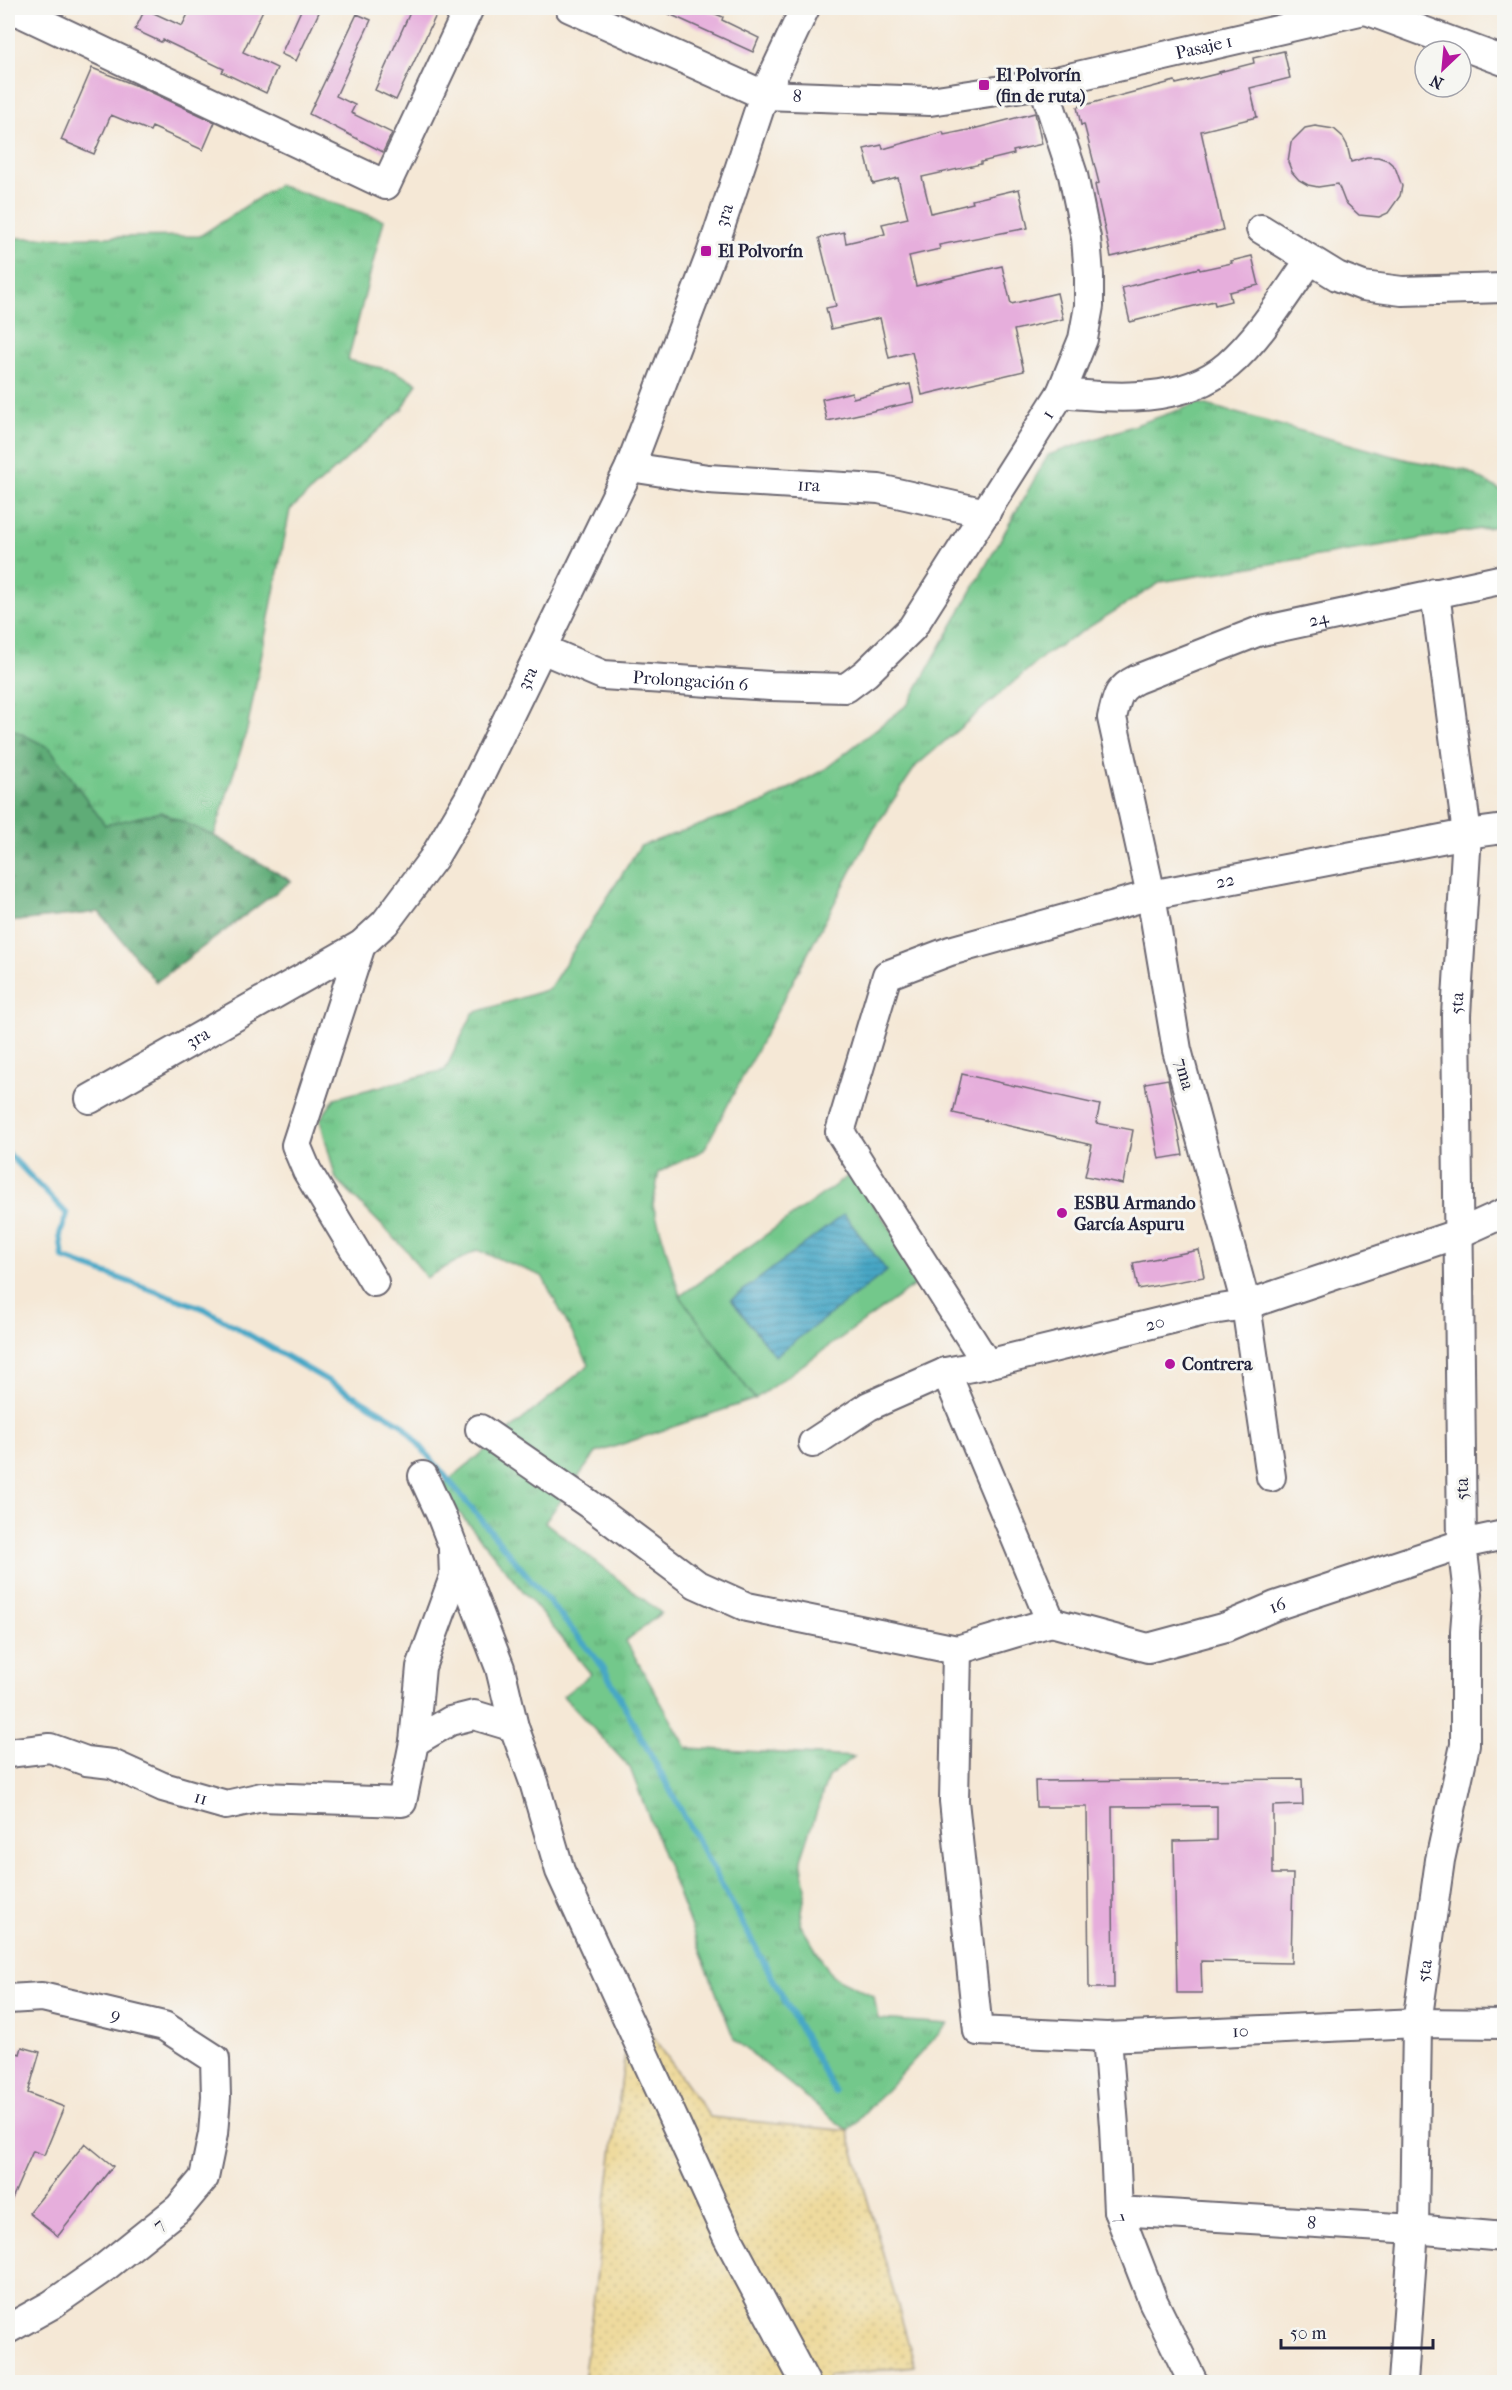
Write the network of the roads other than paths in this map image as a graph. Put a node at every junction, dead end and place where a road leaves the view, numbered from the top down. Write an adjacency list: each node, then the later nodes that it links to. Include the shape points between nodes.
1 (10, 8): 2 (street, via 386,185)
2 (469, 8)
3 (570, 8): 8 (street, 8)
4 (805, 8): 8 (street)
5 (1363, 9): 6 (street); 7 (street, Pasaje 1)
6 (1504, 61)
7 (1043, 84): 8 (street, 8, via 930,101); 12 (street, 1, via 1073,175 1089,275 1083,339)
8 (764, 95): 13 (street, 3ra, via 711,254)
9 (1261, 229): 10 (street)
10 (1310, 260): 11 (street, via 1363,286 1402,291); 12 (street, via 1257,333 1228,365 1199,382 1139,396)
11 (1504, 288)
12 (1061, 393): 14 (street, 1)
13 (630, 467): 14 (street, 1ra, via 708,479 879,489); 17 (street, 3ra)
14 (986, 513): 19 (street, 1, via 912,628)
15 (1504, 579): 16 (street, 24)
16 (1435, 593): 18 (street, 24, via 1257,632); 21 (street, 5ta)
17 (542, 649): 19 (street, Prolongación 6, via 603,675); 23 (street, 3ra, via 468,800 433,859 385,923)
18 (1137, 679): 22 (street, 7ma, via 1117,694 1112,718)
19 (846, 688)
20 (1504, 829): 21 (street, 22)
21 (1467, 834): 22 (street, 22); 26 (street, 5ta, via 1456,1015)
22 (1151, 895): 28 (street, 7ma, via 1177,1050); 29 (street, 22, via 950,951 887,975 840,1132)
23 (361, 945): 24 (street, 3ra); 27 (street, via 296,1145)
24 (90, 1099)
25 (1504, 1213): 26 (street, 20)
26 (1460, 1233): 28 (street, 20); 36 (street, 5ta)
27 (374, 1282)
28 (1246, 1305): 29 (street, 20, via 1205,1311); 34 (street, 7ma)
29 (987, 1364): 30 (street, 20)
30 (946, 1372): 32 (street, 20, via 869,1406); 38 (street)
31 (480, 1429): 39 (street, via 696,1584 747,1607)
32 (813, 1443)
33 (423, 1476): 37 (street)
34 (1271, 1477)
35 (1504, 1535): 36 (street, 16)
36 (1462, 1544): 38 (street, 16, via 1275,1606 1226,1627 1148,1648); 44 (street, 5ta, via 1468,1594 1465,1745 1440,1860)
37 (453, 1549): 40 (street, via 500,1668); 41 (street, via 453,1577 421,1667)
38 (1051, 1622): 39 (street)
39 (957, 1650): 46 (street, 10, via 954,1801 978,2031)
40 (514, 1727): 41 (street, via 474,1715 450,1721); 52 (street, via 560,1871 728,2238)
41 (414, 1742): 42 (street, 11, via 402,1802 262,1797 226,1805 164,1787 112,1764 86,1761 50,1748)
42 (8, 1753)
43 (8, 1999): 47 (street, 9, via 42,1997 164,2026)
44 (1418, 2023): 45 (street, 10); 46 (street, 10); 49 (street, 5ta)
45 (1504, 2024)
46 (1107, 2037): 48 (street, 7)
47 (215, 2059): 51 (street, 7, via 213,2134 204,2178 179,2208 113,2262)
48 (1118, 2211): 49 (street, 8); 53 (street, 7, via 1153,2301)
49 (1414, 2229): 50 (street, 8); 54 (street, 5ta)
50 (1504, 2237)
51 (8, 2329)
52 (806, 2382)
53 (1194, 2382)
54 (1403, 2382)

